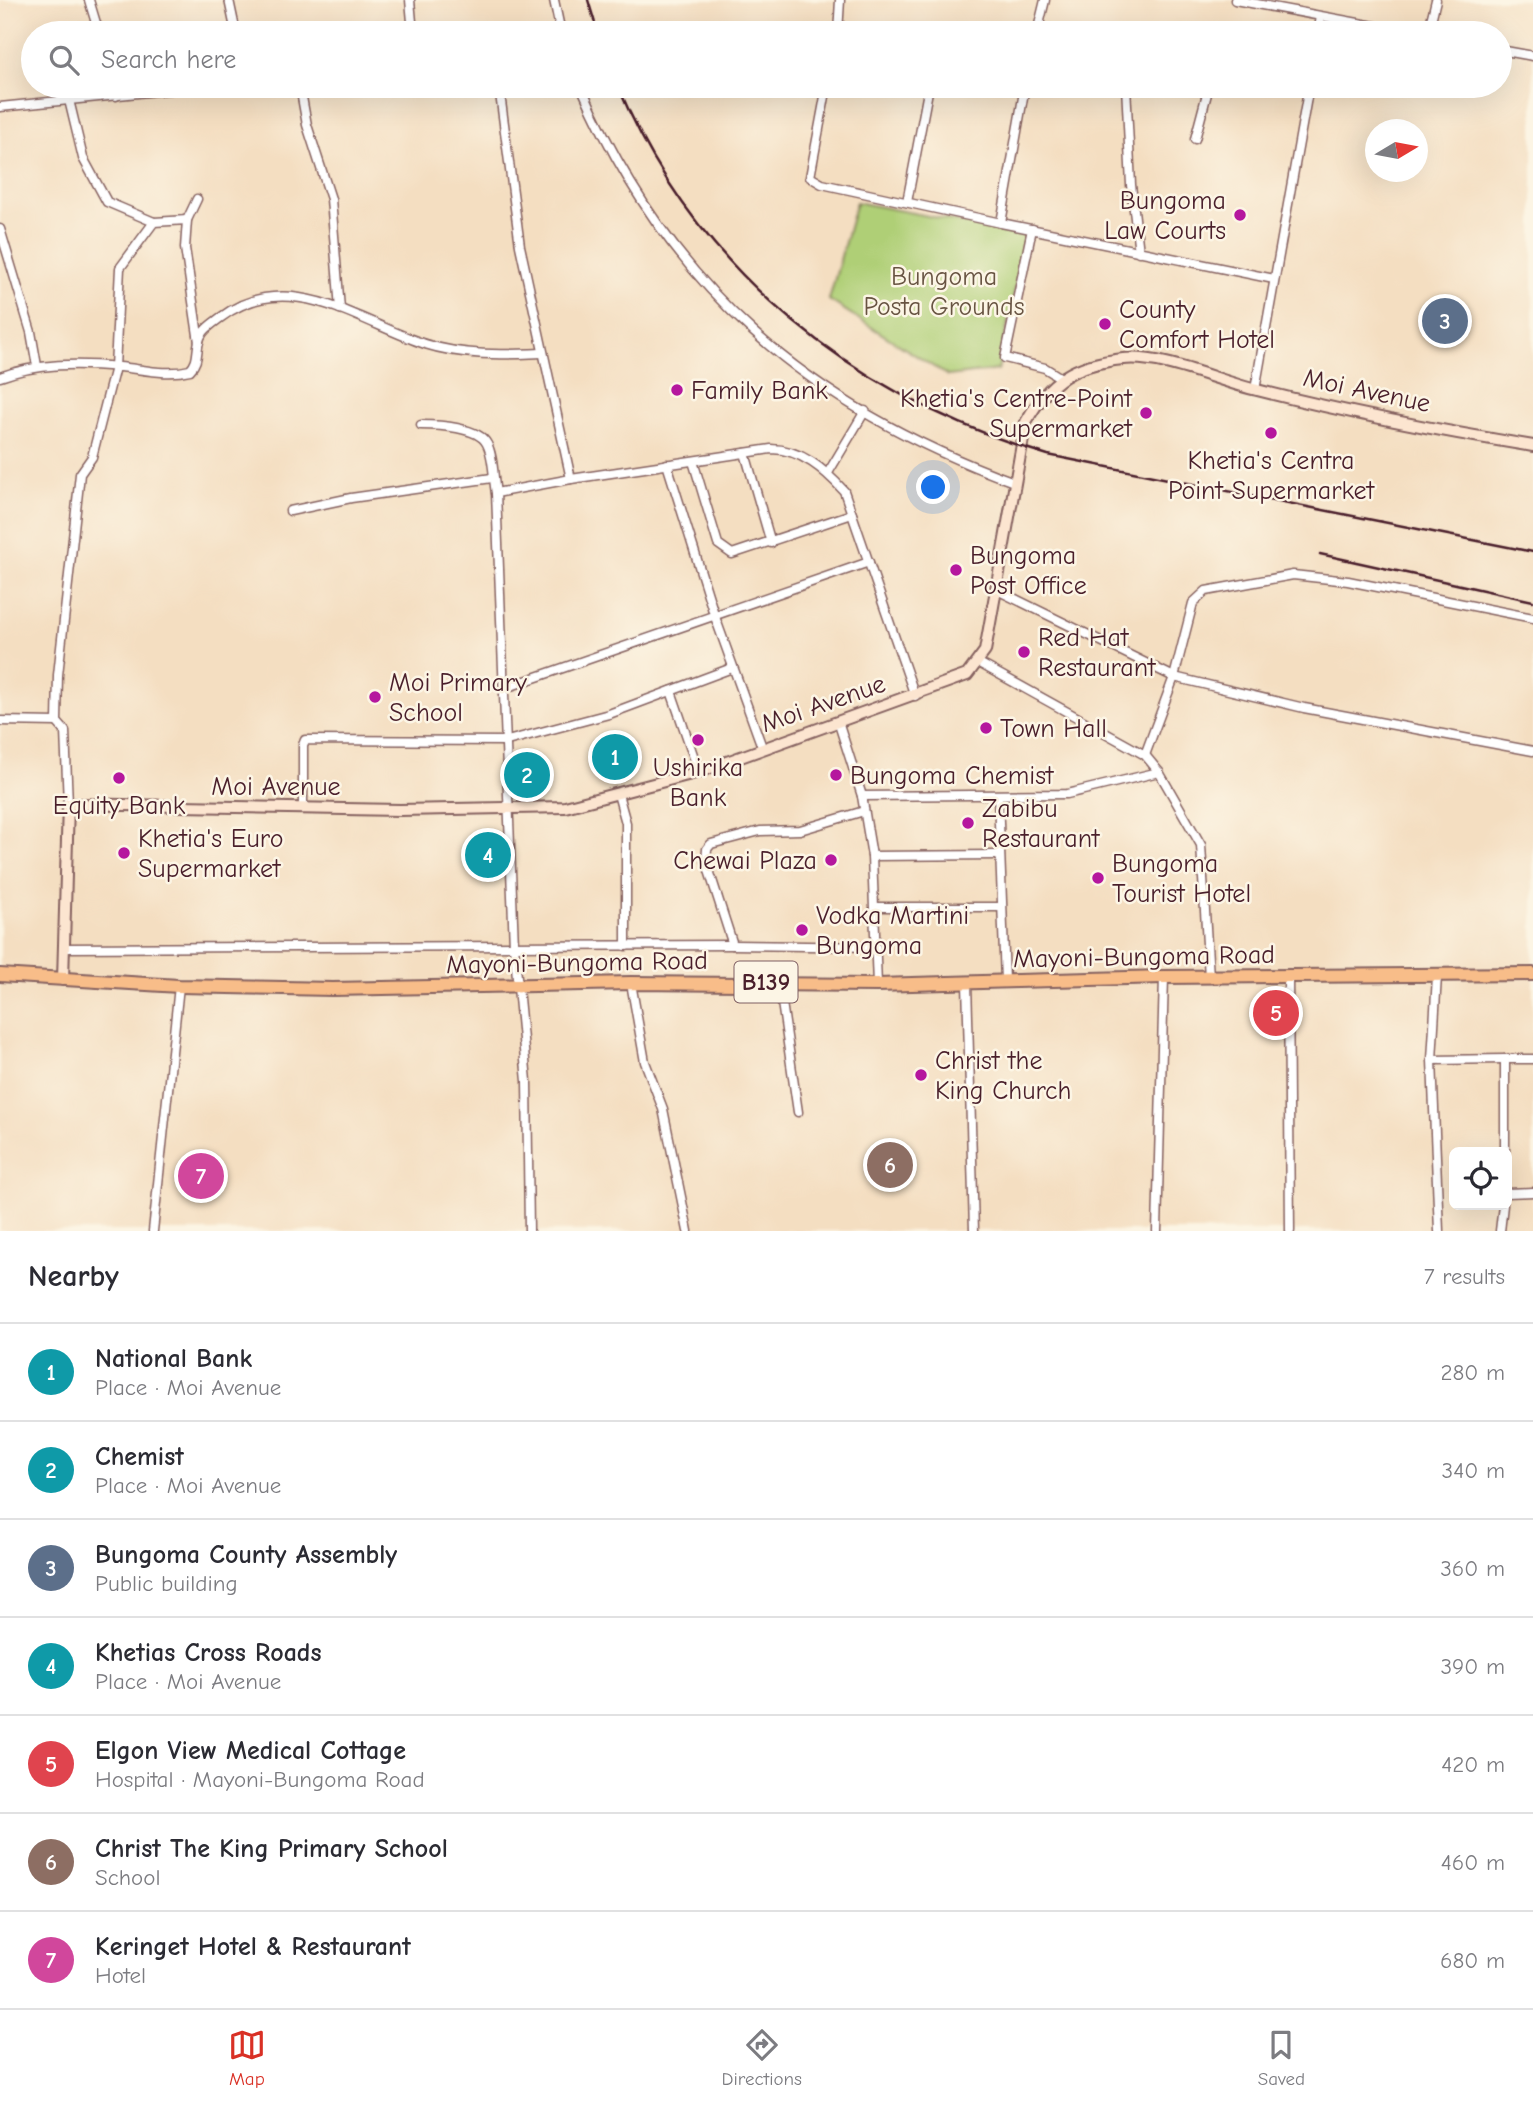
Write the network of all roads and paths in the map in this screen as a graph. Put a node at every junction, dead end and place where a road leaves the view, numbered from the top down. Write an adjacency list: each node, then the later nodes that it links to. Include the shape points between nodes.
1 (89, 0): 10 (street)
2 (229, 0): 11 (street)
3 (410, 0): 12 (street)
4 (554, 0): 13 (street)
5 (839, 0): 14 (street)
6 (1045, 0): 15 (street)
7 (1235, 0): 9 (street)
8 (1436, 0): 18 (street)
9 (1321, 17): 16 (street); 17 (street)
10 (95, 21)
11 (233, 21)
12 (412, 21)
13 (558, 21)
14 (838, 21)
15 (1040, 21)
16 (1320, 21)
17 (1344, 21)
18 (1431, 21)
19 (1512, 52): 20 (street)
20 (1533, 56)
21 (92, 98): 31 (street)
22 (302, 98): 43 (street, via 331,199)
23 (501, 98): 45 (street, via 520,246)
24 (587, 98): 51 (street, via 642,204 709,288 764,344)
25 (825, 98): 35 (street, via 810,177 822,184)
26 (927, 98): 35 (street)
27 (1023, 98): 38 (street)
28 (1127, 98): 41 (street)
29 (1206, 98): 33 (street)
30 (1307, 98): 42 (street)
31 (69, 100): 32 (street); 37 (street, via 83,158 107,202)
32 (0, 107)
33 (1195, 139)
34 (197, 199): 36 (street)
35 (907, 202): 38 (street)
36 (187, 220): 37 (street); 44 (street, via 185,248)
37 (154, 222): 47 (street, via 120,268)
38 (1001, 223): 40 (street)
39 (0, 229): 46 (street, via 32,332)
40 (1032, 229): 41 (street); 49 (street, via 1005,358 1045,368)
41 (1139, 252): 42 (street)
42 (1274, 279): 50 (street)
43 (340, 309): 44 (street, via 271,296 223,316); 45 (street, via 426,344 495,355)
44 (199, 342): 47 (street, via 190,370)
45 (542, 353): 59 (street)
46 (37, 366): 47 (street); 48 (street)
47 (116, 367): 77 (street, via 92,457 80,474)
48 (0, 377)
49 (1061, 378): 50 (street, Moi Avenue, via 1106,362 1148,360); 60 (street, Moi Avenue, via 1045,390 1026,422)
50 (1255, 390): 53 (street, Moi Avenue)
51 (865, 411): 57 (street); 60 (street, via 964,464)
52 (421, 425): 58 (street, via 452,425 481,437 489,450)
53 (1533, 446)
54 (745, 453): 55 (street); 57 (street, via 793,451); 64 (street)
55 (693, 461): 56 (street); 64 (street, via 718,544 732,554)
56 (667, 464): 59 (street); 67 (street)
57 (828, 473): 63 (street, via 844,491)
58 (492, 478): 61 (street); 62 (street)
59 (570, 479): 61 (street)
60 (1014, 482): 66 (street, Moi Avenue)
61 (496, 493): 72 (street)
62 (290, 511)
63 (852, 514): 64 (street); 65 (street)
64 (771, 543)
65 (869, 562): 67 (street); 74 (street)
66 (995, 589): 69 (street, Moi Avenue, via 985,652); 71 (street)
67 (714, 614): 70 (street); 72 (street, via 657,638)
68 (1533, 618): 71 (street, via 1348,581 1293,575 1198,596)
69 (979, 663): 74 (street, Moi Avenue, via 967,675); 81 (street)
70 (732, 668): 73 (street); 79 (street)
71 (1174, 677): 80 (street, via 1304,708); 81 (street)
72 (505, 688): 78 (street)
73 (671, 691): 78 (street, via 588,720); 82 (street)
74 (915, 696): 76 (street, Moi Avenue)
75 (0, 721): 77 (street)
76 (838, 721): 79 (street, Moi Avenue); 85 (street)
77 (57, 722): 87 (street, via 65,731)
78 (507, 741): 88 (street, via 305,740); 89 (street)
79 (762, 747): 82 (street, Moi Avenue)
80 (1533, 751)
81 (1145, 755): 83 (street)
82 (699, 772): 84 (street, Moi Avenue)
83 (1159, 772): 86 (street, via 1087,792); 105 (street, via 1201,845)
84 (618, 794): 89 (street, Moi Avenue, via 565,807); 97 (street, via 626,822)
85 (862, 796): 86 (street); 90 (street)
86 (998, 796): 91 (street)
87 (68, 804): 88 (street, Moi Avenue); 98 (street)
88 (303, 809): 89 (street, Moi Avenue)
89 (510, 810): 96 (street)
90 (864, 811): 92 (street); 95 (street, via 800,830 760,831 711,844 706,861)
91 (999, 855): 92 (street); 94 (street)
92 (872, 856): 93 (street)
93 (876, 906): 94 (street); 99 (street)
94 (1000, 907): 107 (street)
95 (733, 944): 97 (street); 99 (street)
96 (514, 946): 97 (street); 98 (street); 113 (street)
97 (626, 946)
98 (64, 947): 106 (street)
99 (876, 947): 111 (street)
100 (1533, 974): 103 (main road, Mayoni-Bungoma Road / B139)
101 (0, 975): 106 (main road, Mayoni-Bungoma Road / B139)
102 (1288, 975): 103 (main road, Mayoni-Bungoma Road / B139); 105 (main road, Mayoni-Bungoma Road / B139); 127 (street)
103 (1437, 976): 116 (street)
104 (1164, 977): 105 (main road, Mayoni-Bungoma Road / B139); 107 (main road, Mayoni-Bungoma Road / B139); 126 (street)
105 (1209, 977)
106 (63, 980): 112 (main road, Mayoni-Bungoma Road / B139)
107 (1005, 981): 110 (main road, Mayoni-Bungoma Road / B139)
108 (779, 982): 109 (main road, Mayoni-Bungoma Road / B139); 111 (main road, Mayoni-Bungoma Road / B139); 117 (street)
109 (631, 983): 113 (main road, Mayoni-Bungoma Road / B139); 124 (street, via 645,1062 663,1109)
110 (967, 983): 111 (main road, Mayoni-Bungoma Road / B139); 125 (street)
111 (877, 985)
112 (179, 986): 113 (main road, Mayoni-Bungoma Road / B139); 122 (street)
113 (518, 986): 123 (street, via 527,1081)
114 (1505, 1059): 115 (street); 116 (street); 118 (street)
115 (1533, 1059)
116 (1432, 1060): 128 (street)
117 (798, 1112)
118 (1505, 1147)
119 (1533, 1192): 120 (street)
120 (1512, 1193)
121 (1502, 1210): 129 (street)
122 (153, 1231)
123 (529, 1231)
124 (688, 1231)
125 (974, 1231)
126 (1157, 1231)
127 (1290, 1231)
128 (1439, 1231)
129 (1500, 1231)

